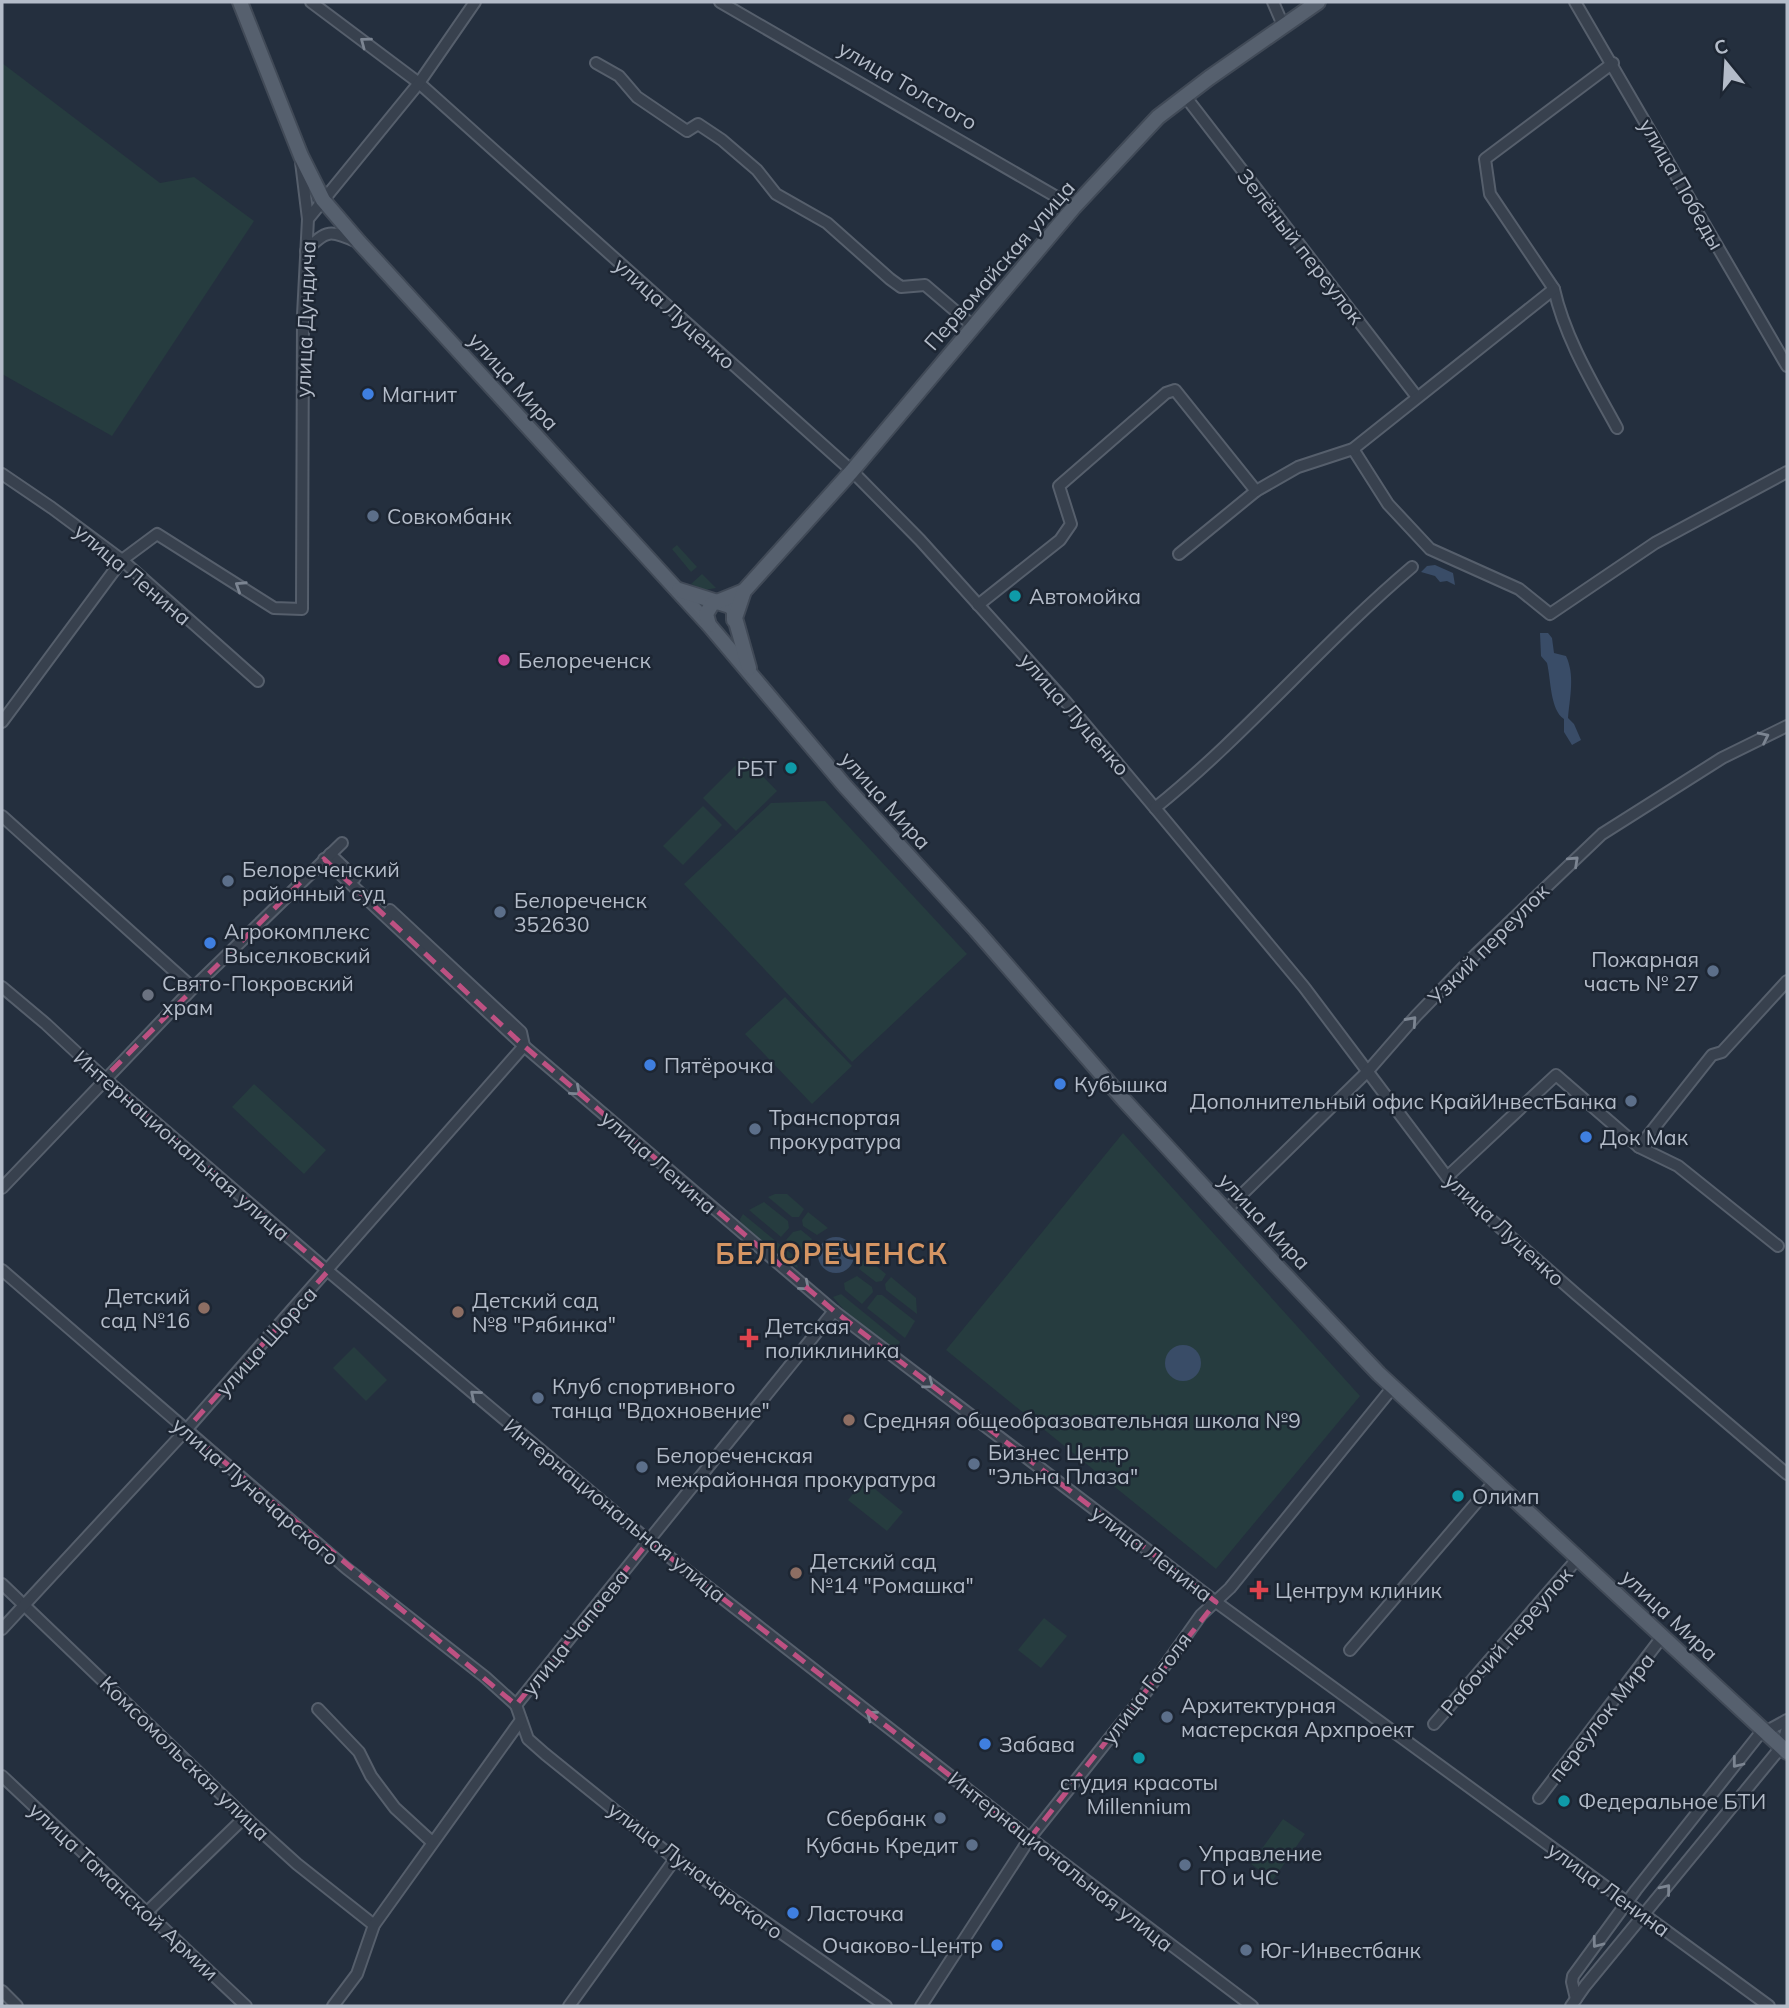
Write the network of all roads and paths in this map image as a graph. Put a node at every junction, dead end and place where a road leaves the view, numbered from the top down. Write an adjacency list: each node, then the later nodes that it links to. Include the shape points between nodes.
1 (240, 2): 13 (main road)
2 (311, 2): 11 (street, улица Луценко, one-way to 2)
3 (475, 2): 11 (street, улица Дундича)
4 (1273, 2): 8 (street)
5 (1318, 2): 8 (main road, Первомайская улица)
6 (1575, 2): 10 (street, улица Победы)
7 (726, 3): 15 (street, улица Толстого)
8 (1283, 24): 12 (main road, Первомайская улица)
9 (596, 63): 20 (street, via 687,131 698,124 722,140 757,170 776,194 827,223 901,287 925,285)
10 (1612, 63): 19 (street, via 1485,159 1490,194); 21 (street, улица Победы)
11 (419, 83): 14 (street, улица Дундича); 25 (street, улица Луценко)
12 (1185, 96): 15 (main road, Первомайская улица, via 1158,117); 22 (street, Зелёный переулок)
13 (301, 156): 14 (main road); 16 (street)
14 (323, 200): 16 (street, улица Дундича); 17 (main road, улица Мира)
15 (1074, 207): 20 (main road, Первомайская улица)
16 (308, 219): 18 (street, улица Дундича)
17 (359, 242): 18 (street, via 343,235 321,234); 32 (main road, улица Мира)
18 (306, 251): 30 (street, улица Дундича, one-way to 30, via 302,609 274,608 158,534)
19 (1554, 289): 22 (street); 23 (street, via 1587,372)
20 (973, 326): 25 (main road, Первомайская улица)
21 (1787, 366)
22 (1417, 397): 24 (street)
23 (1617, 428)
24 (1353, 449): 26 (street, via 1388,504 1428,552 1519,589 1550,614 1656,543); 28 (street, via 1298,467)
25 (852, 471): 33 (main road, Первомайская улица); 35 (street, улица Луценко)
26 (1787, 472)
27 (2, 474): 30 (street, улица Ленина)
28 (1256, 491): 29 (street); 35 (street, via 1175,390 1166,393 1059,486 1071,524 1060,540)
29 (1179, 554)
30 (122, 560): 39 (street, улица Ленина); 40 (street)
31 (1412, 566): 42 (street)
32 (676, 589): 34 (main road); 37 (main road, улица Мира)
33 (744, 591): 34 (main road, Первомайская улица); 36 (main road, Первомайская улица)
34 (718, 602): 36 (main road, via 730,606); 37 (main road, via 708,608)
35 (978, 605): 42 (street, улица Луценко)
36 (735, 618): 37 (main road, via 720,631); 38 (main road, улица Мира)
37 (709, 625): 38 (main road, улица Мира)
38 (753, 679): 55 (main road, улица Мира)
39 (258, 681)
40 (2, 722)
41 (1787, 726): 50 (street, Узкий переулок, one-way to 41, via 1468,963 1602,834 1722,758)
42 (1155, 808): 50 (street, улица Луценко, via 1304,987)
43 (2, 816): 48 (street)
44 (342, 843): 45 (street)
45 (327, 856): 48 (street); 49 (street, улица Ленина)
46 (1787, 981): 52 (street, via 1722,1052 1712,1055)
47 (2, 987): 51 (street, Интернациональная улица)
48 (192, 988): 51 (street)
49 (524, 1046): 58 (street, улица Щорса); 59 (street, улица Ленина, one-way to 59)
50 (1367, 1072): 53 (street, улица Луценко); 55 (street, Узкий переулок)
51 (104, 1078): 54 (street); 58 (street, Интернациональная улица)
52 (1639, 1146): 53 (street, via 1556,1075); 56 (street, via 1678,1166)
53 (1447, 1177): 62 (street, улица Луценко)
54 (2, 1188)
55 (1226, 1210): 60 (main road, улица Мира)
56 (1778, 1246)
57 (2, 1270): 61 (street, улица Луначарского)
58 (328, 1271): 61 (street, улица Щорса); 64 (street, Интернациональная улица, one-way to 58)
59 (834, 1311): 64 (street, улица Чапаева); 67 (street, улица Ленина, one-way to 67)
60 (1394, 1387): 63 (main road, улица Мира); 67 (street, улица Гоголя)
61 (186, 1430): 68 (street, улица Щорса); 72 (street, улица Луначарского, via 346,1568)
62 (1787, 1474)
63 (1494, 1482): 65 (main road, улица Мира); 71 (street)
64 (649, 1541): 72 (street, улица Чапаева); 83 (street, Интернациональная улица, one-way to 64)
65 (1578, 1558): 70 (main road, улица Мира); 76 (street, Рабочий переулок)
66 (2, 1584): 68 (street, Комсомольская улица)
67 (1216, 1602): 83 (street, улица Гоголя, via 1201,1615); 86 (street, улица Ленина)
68 (25, 1606): 69 (street, улица Щорса); 82 (street, Комсомольская улица)
69 (2, 1629)
70 (1662, 1637): 78 (main road, улица Мира); 81 (street, переулок Мира)
71 (1350, 1650)
72 (516, 1705): 74 (street, улица Чапаева)
73 (318, 1709): 84 (street, via 359,1752 395,1808)
74 (521, 1720): 84 (street, улица Чапаева); 85 (street, улица Луначарского, via 528,1739)
75 (1787, 1720): 78 (street)
76 (1434, 1724)
77 (1787, 1728): 79 (street)
78 (1765, 1730): 79 (main road, улица Мира); 86 (street, one-way to 86)
79 (1785, 1749): 88 (street, one-way to 79)
80 (2, 1776): 87 (street, улица Таманской Армии)
81 (1539, 1798)
82 (245, 1817): 87 (street); 89 (street, Комсомольская улица)
83 (1030, 1838): 97 (street, улица Гоголя); 98 (street, Интернациональная улица)
84 (432, 1842): 89 (street, улица Чапаева)
85 (675, 1859): 95 (street); 96 (street, улица Луначарского)
86 (1627, 1903): 88 (street, улица Ленина); 91 (street, one-way to 91, via 1573,1976)
87 (146, 1913): 93 (street, улица Таманской Армии)
88 (1645, 1915): 91 (street); 99 (street, улица Ленина)
89 (374, 1925): 94 (street, улица Чапаева, via 357,1974)
90 (2, 1991): 92 (street)
91 (1574, 2003)
92 (17, 2006)
93 (246, 2006)
94 (333, 2006)
95 (569, 2006)
96 (886, 2006)
97 (921, 2006)
98 (1252, 2006)
99 (1769, 2006)

